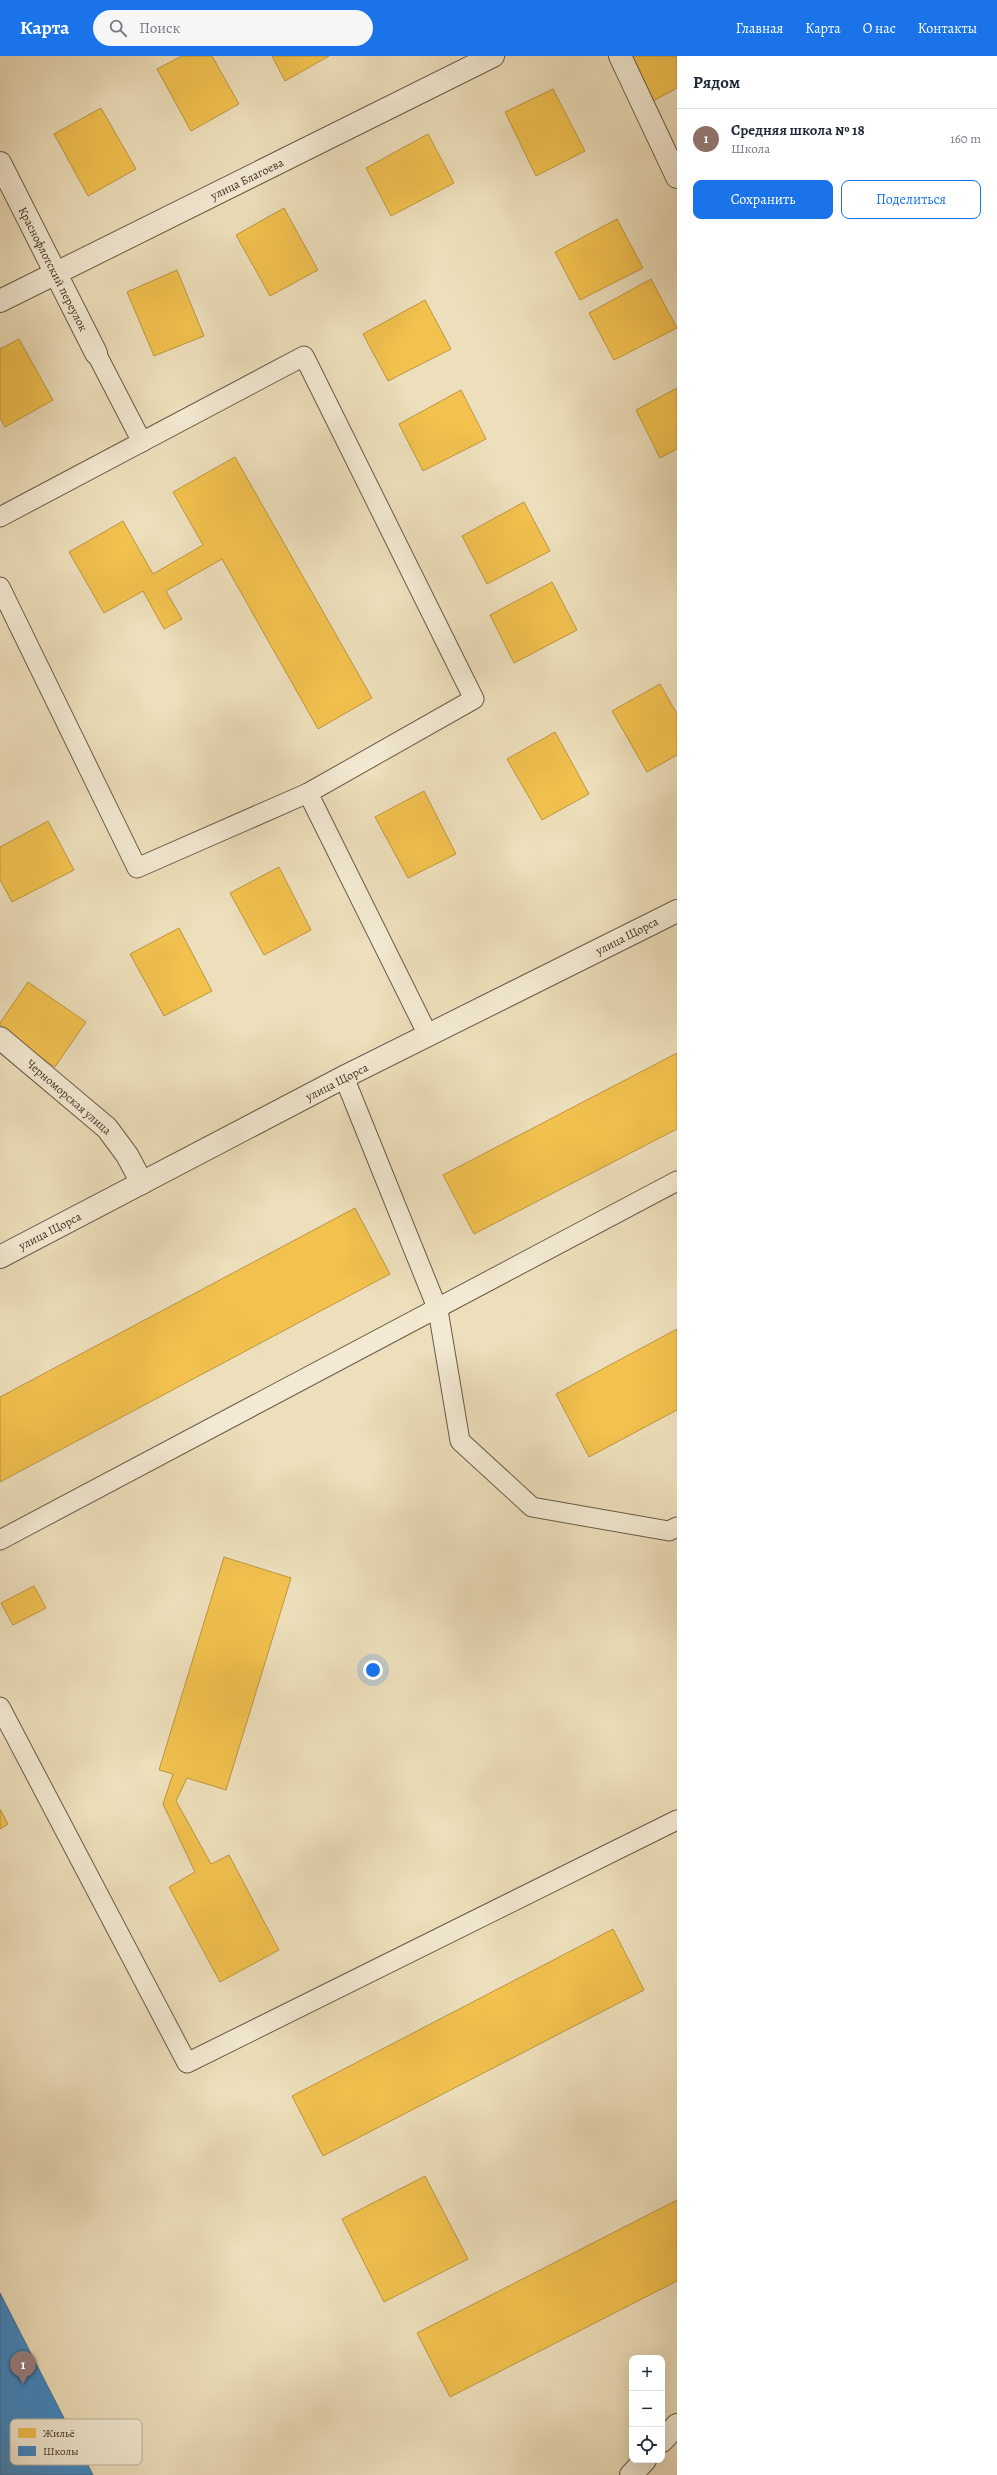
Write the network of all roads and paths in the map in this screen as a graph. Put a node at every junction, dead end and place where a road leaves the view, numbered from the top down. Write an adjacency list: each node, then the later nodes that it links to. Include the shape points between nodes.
1 (493, 56): 5 (street, улица Благоева)
2 (620, 56): 4 (street)
3 (0, 163): 5 (street, Краснофлотский переулок)
4 (677, 177)
5 (56, 274): 6 (street, улица Благоева); 7 (street, Краснофлотский переулок)
6 (0, 302)
7 (96, 353): 8 (lane)
8 (142, 442): 9 (lane); 11 (lane, via 304,356 474,699)
9 (0, 517)
10 (0, 587): 11 (lane, via 136,868)
11 (308, 793): 13 (lane)
12 (677, 911): 13 (street, улица Щорса)
13 (428, 1035): 15 (street, улица Щорса)
14 (0, 1038): 17 (street, Черноморская улица, via 107,1128 127,1155)
15 (344, 1077): 17 (street, улица Щорса); 19 (lane)
16 (677, 1181): 19 (lane)
17 (142, 1183): 18 (street, улица Щорса)
18 (0, 1257)
19 (438, 1310): 20 (lane, via 460,1441 532,1507 669,1531); 21 (lane)
20 (677, 1526)
21 (0, 1540)
22 (0, 1707): 23 (lane, via 187,2063)
23 (677, 1820)
24 (677, 2425): 25 (street)
25 (665, 2438)
26 (642, 2463): 27 (street)
27 (631, 2475)

